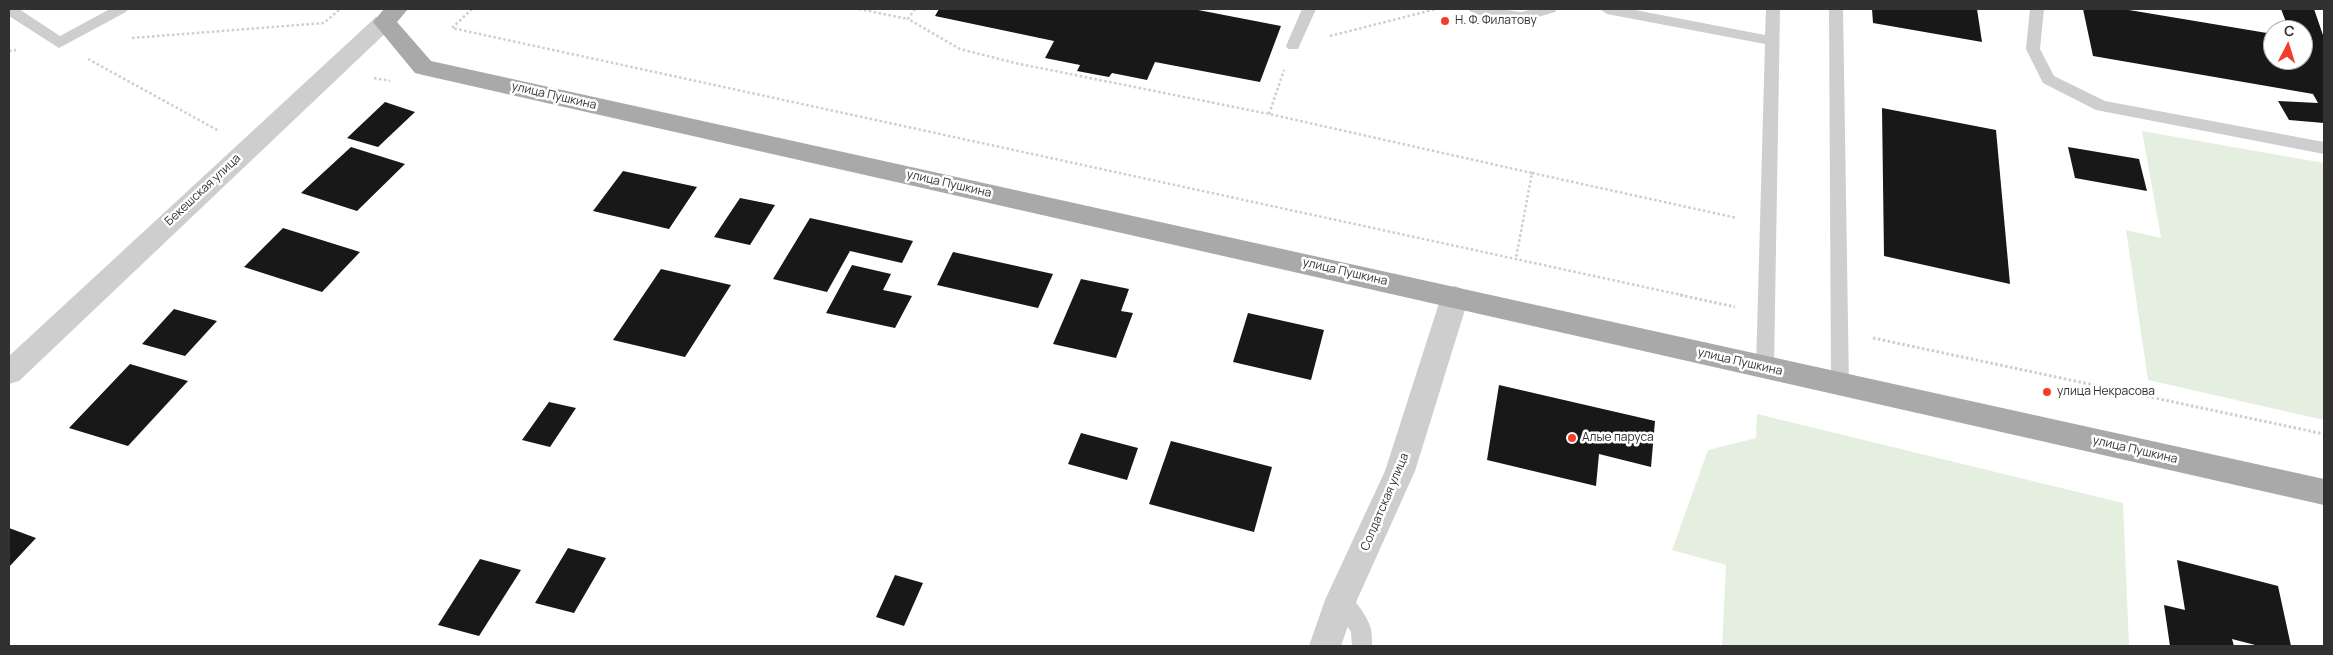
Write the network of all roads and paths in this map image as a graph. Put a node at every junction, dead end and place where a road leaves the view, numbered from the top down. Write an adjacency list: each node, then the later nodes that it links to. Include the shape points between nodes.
1 (9, 9): 19 (lane)
2 (121, 9): 19 (lane)
3 (340, 9): 17 (path, via 324,23)
4 (472, 9): 26 (path, via 452,28)
5 (859, 9): 16 (path)
6 (915, 9): 16 (path)
7 (1309, 9): 20 (lane)
8 (1436, 9): 20 (path)
9 (1474, 9): 10 (lane, via 1521,17)
10 (1550, 9)
11 (1607, 9): 18 (lane)
12 (1773, 9): 18 (lane)
13 (1836, 9): 29 (lane)
14 (2038, 9): 23 (lane, via 2033,49 2048,79 2102,106)
15 (390, 16): 22 (street, Бекешская улица); 27 (main road, улица Пушкина, via 423,67)
16 (908, 19): 21 (path, via 960,49)
17 (128, 38)
18 (1773, 41): 25 (lane)
19 (59, 43): 22 (path)
20 (1293, 46): 21 (path)
21 (1269, 114): 24 (path)
22 (248, 148): 31 (street, Бекешская улица)
23 (2324, 148)
24 (1532, 173): 25 (path); 26 (path)
25 (1768, 225): 28 (lane)
26 (1516, 258): 28 (path)
27 (1455, 297): 30 (main road, улица Пушкина); 35 (street, Солдатская улица, via 1400,471)
28 (1767, 314): 30 (lane)
29 (1840, 331): 32 (lane); 33 (path)
30 (1765, 368): 32 (main road, улица Пушкина)
31 (9, 373)
32 (1840, 384): 34 (main road, улица Пушкина)
33 (2324, 434)
34 (2324, 492)
35 (1341, 600): 36 (street, Солдатская улица); 37 (lane, via 1361,630)
36 (1325, 646)
37 (1362, 646)

